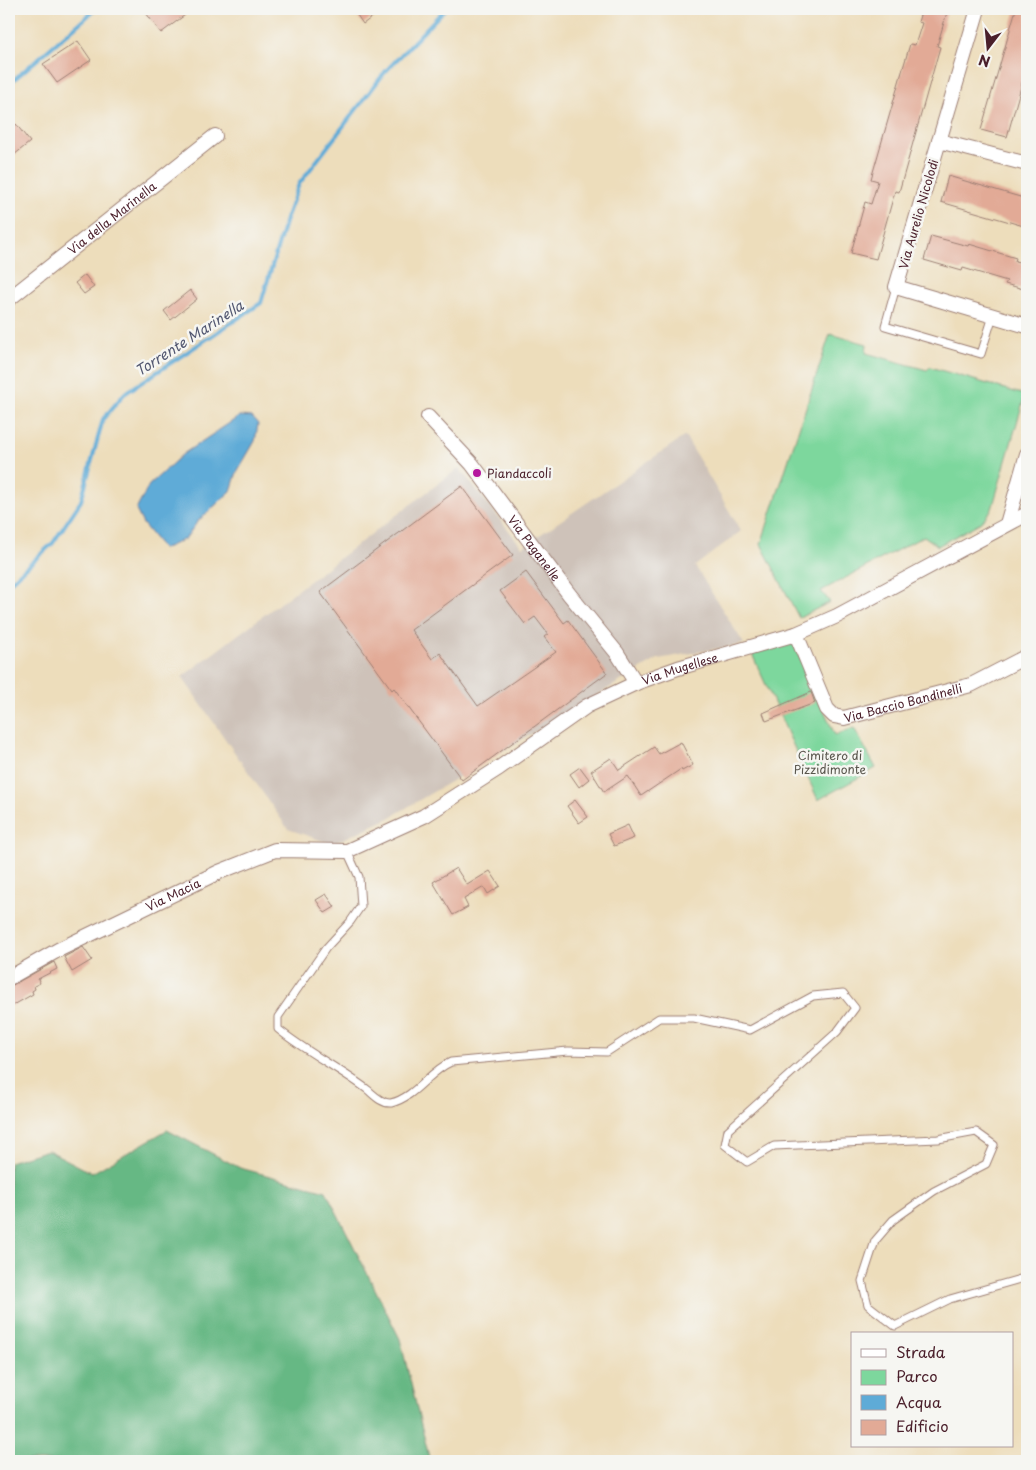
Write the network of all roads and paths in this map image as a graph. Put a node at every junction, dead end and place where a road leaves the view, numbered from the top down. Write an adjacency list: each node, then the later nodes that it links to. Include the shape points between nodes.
1 (978, 9): 3 (street, Via Aurelio Nicolodi)
2 (215, 136): 6 (street, Via della Marinella)
3 (939, 140): 4 (street); 5 (street, Via Aurelio Nicolodi)
4 (1027, 164)
5 (896, 287): 7 (street); 7 (lane, via 885,326 981,354)
6 (9, 299)
7 (993, 316): 8 (street)
8 (1027, 326)
9 (428, 417): 15 (street, Via Paganelle, via 472,464 617,653)
10 (1027, 454): 12 (street)
11 (1027, 514): 12 (street, Via Mugellese)
12 (1007, 524): 13 (street, Via Mugellese, via 837,616)
13 (796, 634): 14 (street, Via Baccio Bandinelli, via 827,709 834,716 844,718 971,685); 15 (street, Via Mugellese)
14 (1027, 656)
15 (636, 683): 16 (street, Via Mugellese, via 587,706 424,816)
16 (347, 851): 17 (street, Via Macia, via 275,850 210,876 58,950); 18 (lane, via 360,877 361,906 326,948 278,1017 278,1029 386,1103 413,1092 441,1066 451,1062 568,1051 607,1052 659,1018 694,1018 750,1030 813,996 843,993 855,1008 837,1032 728,1130 725,1145 747,1162 774,1146 938,1139 976,1132 994,1145 986,1164 934,1191 893,1220 875,1242 862,1281 868,1305 895,1326 950,1299)
17 (9, 978)
18 (1027, 1277)

